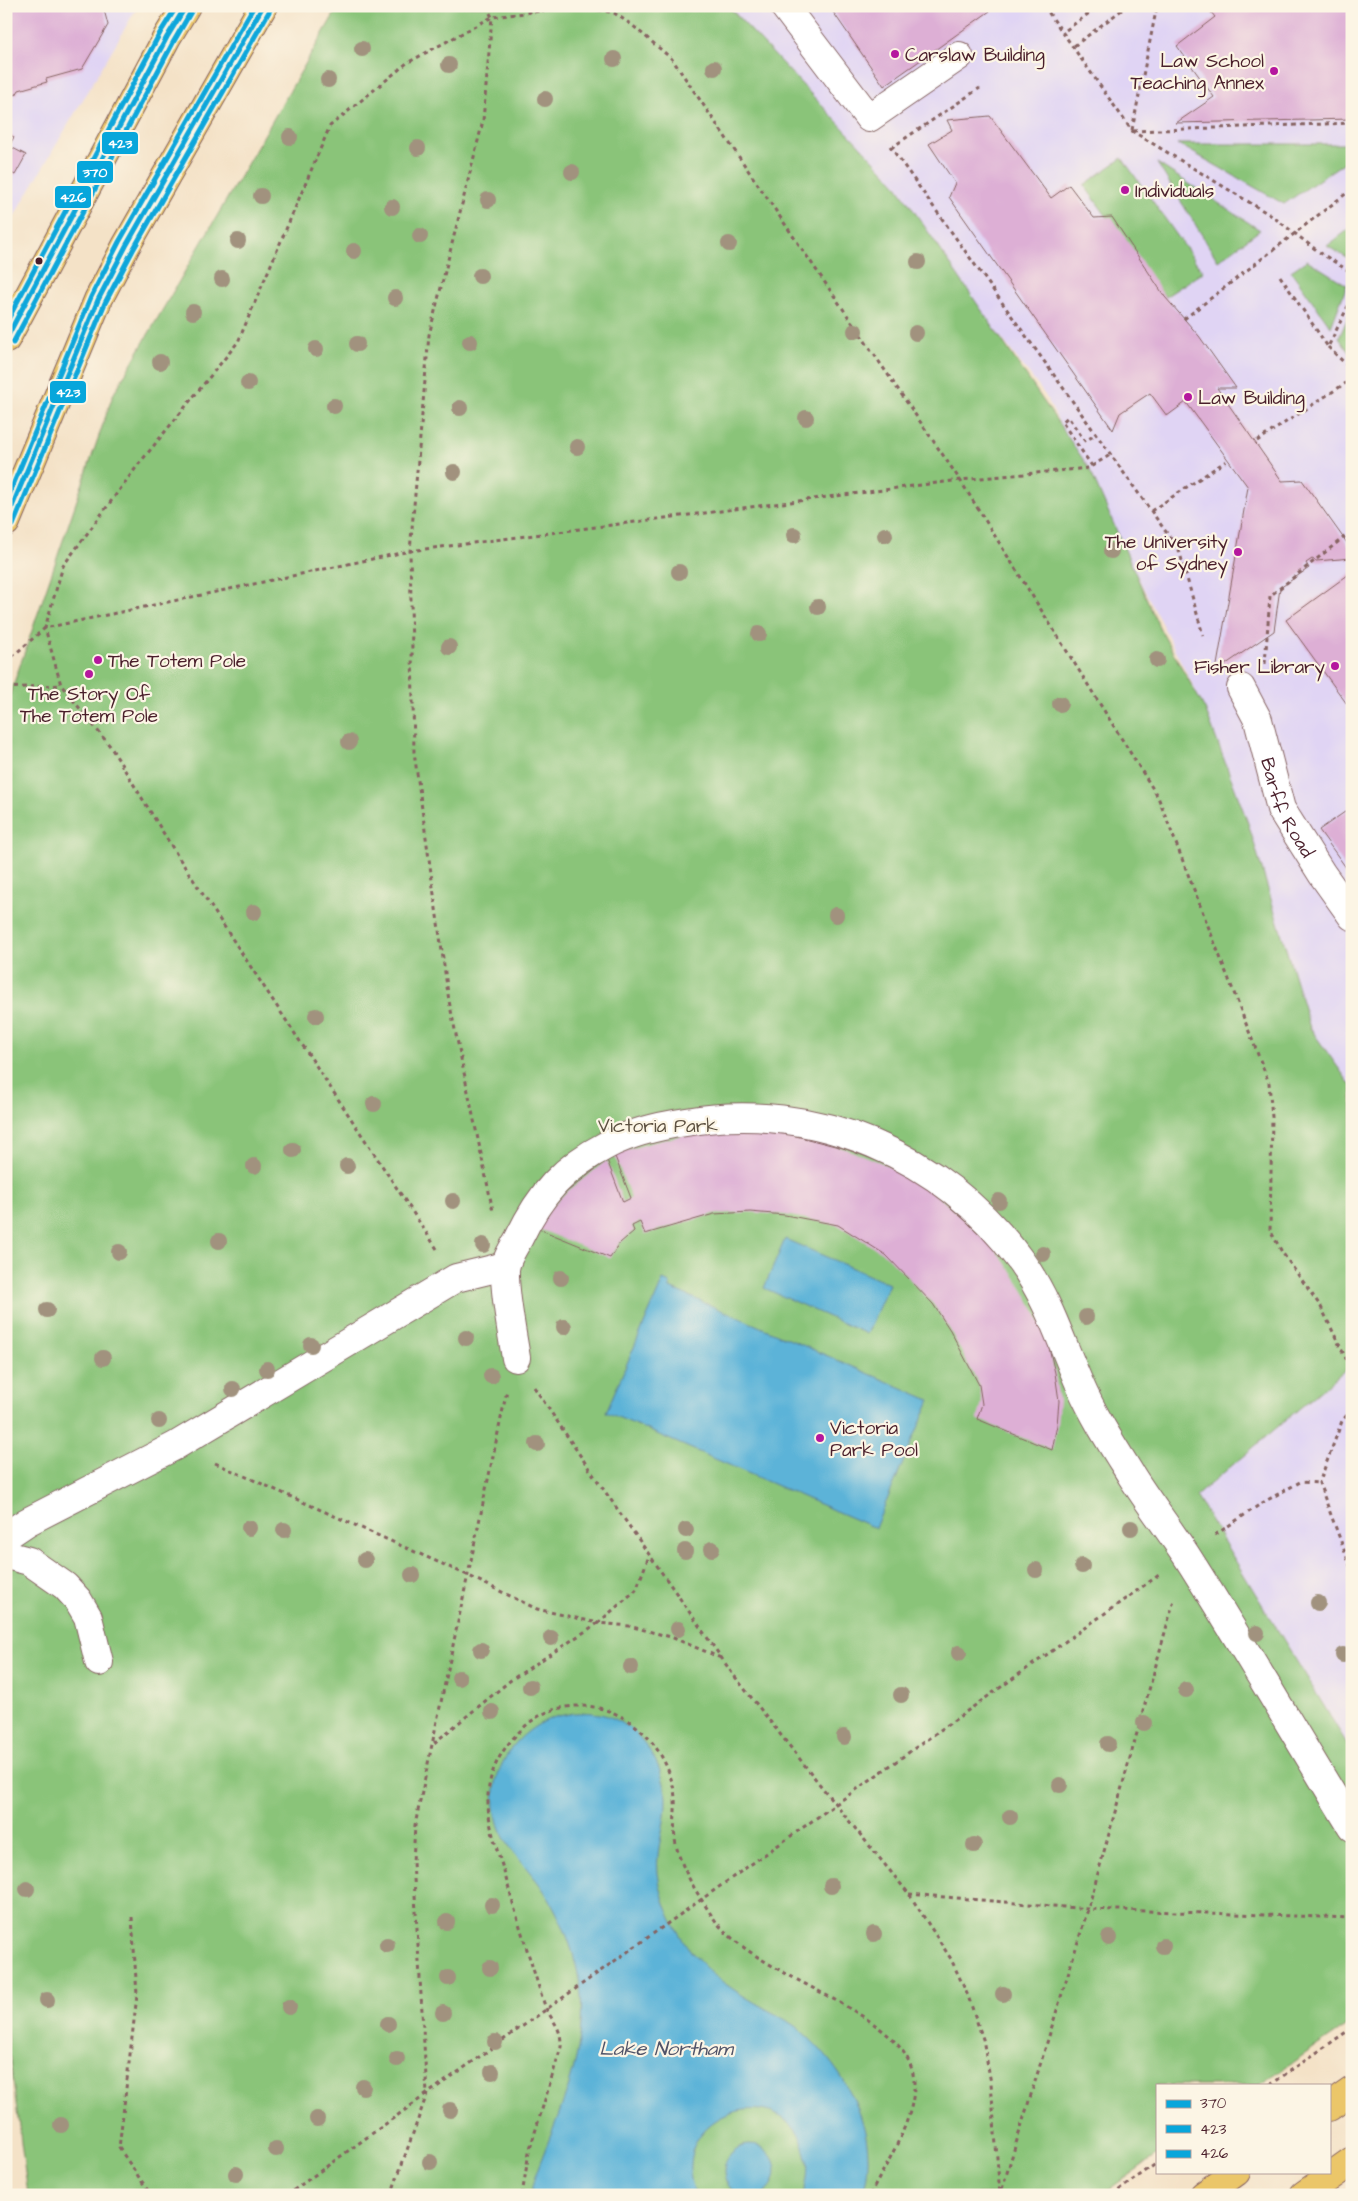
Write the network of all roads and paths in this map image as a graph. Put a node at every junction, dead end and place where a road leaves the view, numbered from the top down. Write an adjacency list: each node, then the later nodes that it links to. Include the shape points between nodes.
1 (186, 6): 24 (highway)
2 (263, 6): 35 (highway, via 98,300)
3 (486, 6): 9 (path)
4 (784, 6): 12 (lane, via 869,118)
5 (1044, 6): 11 (path)
6 (1099, 6): 10 (path)
7 (1127, 6): 11 (path)
8 (1157, 6): 15 (path)
9 (492, 17): 33 (path, via 557,9 590,8 614,13 672,59); 37 (path, via 483,122 429,335); 38 (path, via 407,63 330,126 238,342 138,465 63,566)
10 (1066, 30)
11 (1074, 46): 15 (path)
12 (959, 56)
13 (980, 88): 17 (path)
14 (1352, 123): 15 (path)
15 (1132, 130): 19 (path)
16 (888, 144): 17 (path)
17 (891, 148): 28 (path)
18 (1352, 190): 19 (path)
19 (1295, 233): 20 (path); 23 (path)
20 (1352, 273)
21 (1280, 276): 25 (path)
22 (1352, 298): 25 (path)
23 (1184, 319)
24 (6, 339)
25 (1328, 347): 26 (path)
26 (1352, 370)
27 (1352, 379): 29 (path)
28 (1095, 434): 30 (path); 32 (path, via 1085,442 1068,417 1062,422)
29 (1258, 441)
30 (1110, 455): 32 (path); 34 (path)
31 (1226, 461): 34 (path)
32 (1092, 466): 33 (path)
33 (960, 480): 37 (path); 49 (path, via 1158,797 1269,1083 1272,1117 1270,1230 1321,1307)
34 (1151, 511): 39 (path, via 1179,550)
35 (6, 522)
36 (1352, 531): 40 (path, via 1270,596)
37 (410, 551): 38 (path); 46 (path, via 414,752 449,1001)
38 (45, 628): 41 (path); 42 (path)
39 (1203, 635)
40 (1266, 636)
41 (6, 662)
42 (61, 684): 43 (path); 47 (path, via 110,746 177,855)
43 (6, 688)
44 (1241, 688): 45 (lane, Barff Road, via 1258,720 1281,809)
45 (1352, 916)
46 (505, 1266): 47 (lane); 48 (lane); 56 (lane, via 531,1212 552,1184 586,1156 621,1138 662,1126 708,1118 751,1117 789,1119 837,1130 872,1144 907,1160 946,1186 1000,1236 1020,1260 1054,1319 1093,1412)
47 (456, 1278): 51 (lane)
48 (516, 1358): 55 (path); 58 (path)
49 (1352, 1371)
50 (1352, 1409): 52 (path, via 1342,1421)
51 (175, 1446): 53 (lane); 58 (path)
52 (1319, 1483): 56 (path, via 1300,1482 1262,1502); 57 (path)
53 (6, 1536)
54 (6, 1555): 61 (lane, via 30,1561 48,1572 78,1600 88,1616)
55 (649, 1555): 59 (path, via 636,1590); 60 (path)
56 (1186, 1556): 63 (path); 64 (lane); 67 (path)
57 (1352, 1571)
58 (467, 1575): 59 (path, via 536,1609); 62 (path)
59 (598, 1624): 60 (path, via 637,1628 671,1637); 62 (path, via 511,1680)
60 (721, 1658): 63 (path)
61 (99, 1662)
62 (433, 1744): 74 (path, via 415,1825 413,1862)
63 (836, 1805): 65 (path); 66 (path)
64 (1352, 1827)
65 (909, 1894): 67 (path); 79 (path, via 951,1959 983,2039 991,2083)
66 (700, 1899): 70 (path); 70 (path, via 678,1851 674,1792 666,1765 652,1740 624,1717 590,1706 556,1709 539,1716 521,1729 498,1758 488,1795 494,1837); 84 (path, via 729,1937 791,1978 874,2023 904,2053 913,2077 910,2111)
67 (1088, 1909): 69 (path); 79 (path)
68 (132, 1917): 80 (path, via 137,1996 119,2148)
69 (1352, 1918)
70 (546, 2008): 74 (path); 83 (path, via 560,2030 561,2046 533,2136)
71 (1352, 2028): 72 (path)
72 (1271, 2084)
73 (1352, 2091): 75 (highway)
74 (427, 2094): 81 (path); 82 (path)
75 (1330, 2106)
76 (1352, 2161): 87 (highway)
77 (1156, 2164): 85 (path)
78 (1233, 2174): 86 (highway)
79 (1001, 2194)
80 (151, 2195)
81 (287, 2195)
82 (392, 2195)
83 (522, 2195)
84 (870, 2195)
85 (1112, 2195)
86 (1204, 2195)
87 (1304, 2195)

